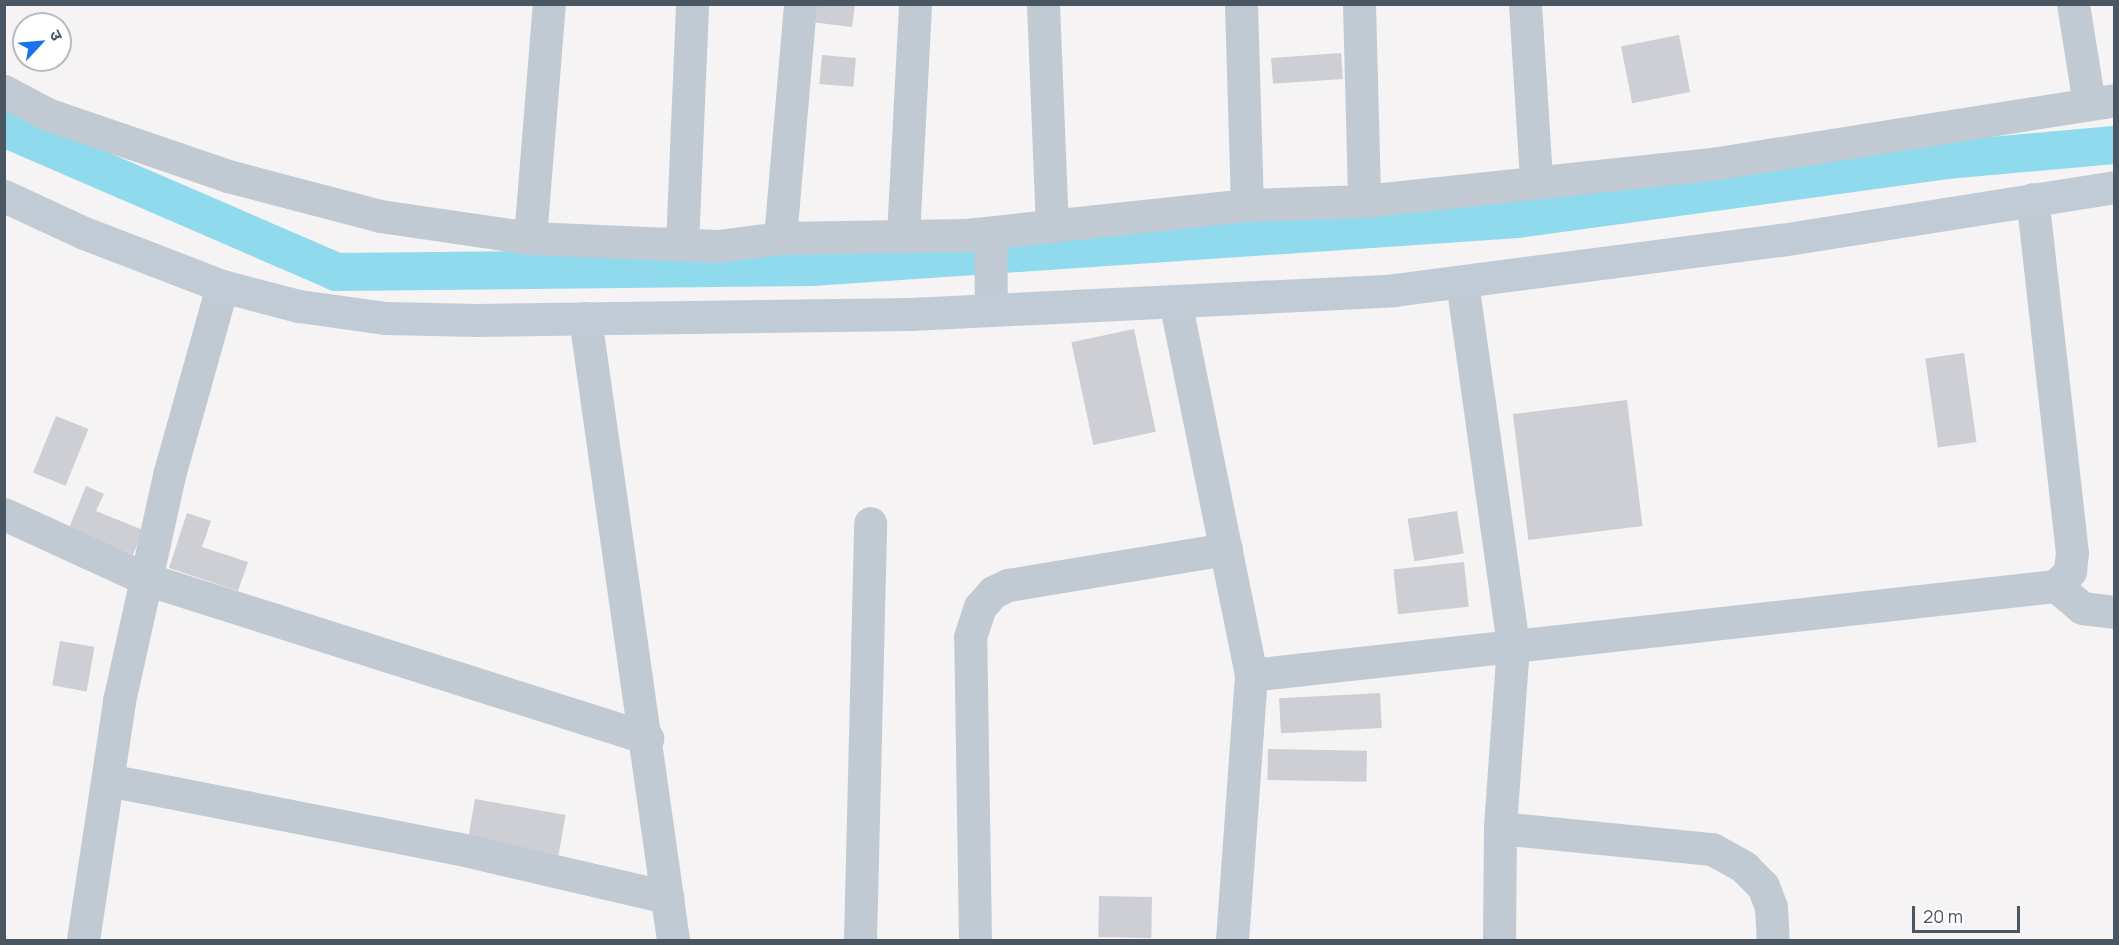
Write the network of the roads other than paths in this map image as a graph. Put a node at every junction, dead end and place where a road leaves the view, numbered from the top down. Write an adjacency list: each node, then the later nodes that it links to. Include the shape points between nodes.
1 (549, 4): 20 (street)
2 (692, 4): 23 (street)
3 (800, 4): 21 (street)
4 (915, 4): 19 (street)
5 (1043, 4): 18 (street)
6 (1240, 4): 17 (street)
7 (1359, 4): 16 (street)
8 (1525, 4): 12 (street)
9 (2073, 4): 11 (street)
10 (4, 91): 20 (street, via 47,114 228,176 380,216)
11 (2102, 102): 12 (street, via 1712,164)
12 (1536, 180): 16 (street)
13 (2115, 187): 15 (street)
14 (4, 195): 25 (street, via 84,232)
15 (2032, 199): 24 (street, via 1781,240); 33 (street, via 2072,553 2070,571)
16 (1364, 201): 17 (street)
17 (1247, 205): 18 (street)
18 (1052, 226): 22 (street)
19 (903, 236): 21 (street); 22 (street)
20 (530, 238): 23 (street)
21 (780, 238): 23 (street, via 718,246)
22 (990, 239): 26 (street)
23 (682, 245)
24 (1462, 282): 27 (street, via 1394,290); 35 (street)
25 (222, 286): 28 (street, via 299,306 386,318); 32 (street, via 169,475)
26 (990, 299): 27 (street); 28 (street, via 833,316)
27 (1175, 301): 31 (street)
28 (585, 318): 37 (street)
29 (4, 514): 32 (street)
30 (870, 523): 43 (street)
31 (1226, 549): 36 (street); 44 (street, via 1008,585 993,592 980,606 970,636)
32 (146, 579): 37 (street); 38 (street, via 119,701)
33 (2056, 586): 34 (street, via 2082,608); 35 (street)
34 (2115, 612)
35 (1513, 645): 36 (street); 39 (street)
36 (1251, 675): 45 (street)
37 (646, 738): 40 (street)
38 (108, 780): 40 (street, via 445,845); 41 (street)
39 (1500, 828): 46 (street); 47 (street, via 1712,849 1744,867 1763,886 1771,907)
40 (667, 897): 42 (street)
41 (83, 940)
42 (674, 940)
43 (860, 940)
44 (975, 940)
45 (1232, 940)
46 (1499, 940)
47 (1773, 940)

